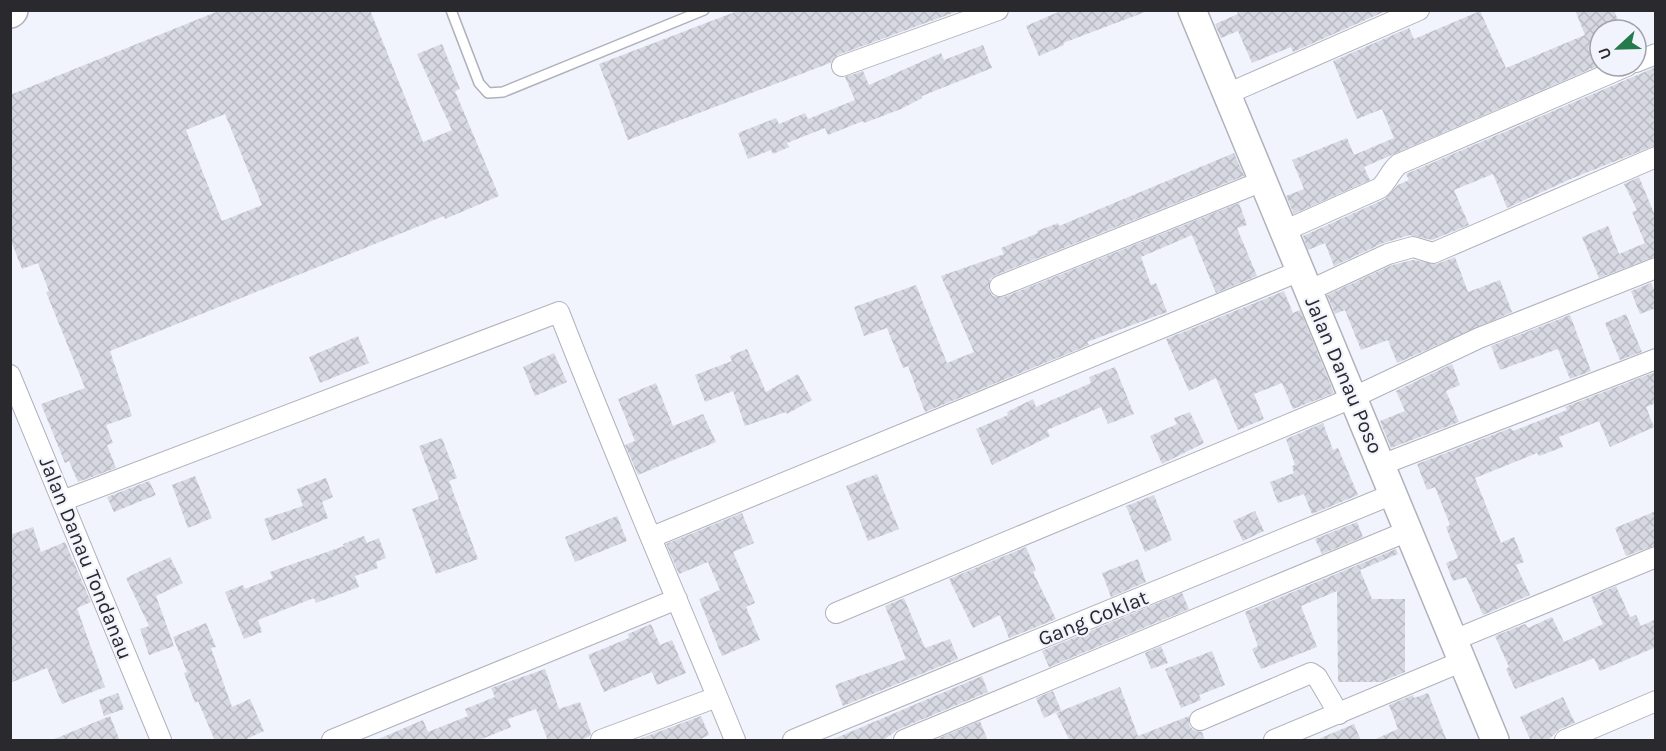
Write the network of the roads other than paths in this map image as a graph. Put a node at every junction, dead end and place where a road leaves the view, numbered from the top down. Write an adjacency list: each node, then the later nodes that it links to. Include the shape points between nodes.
1 (451, 10): 2 (lane, via 479,83 488,93 503,92)
2 (704, 10)
3 (998, 10): 6 (street)
4 (1192, 10): 8 (street, Jalan Danau Poso)
5 (1419, 10): 8 (street)
6 (842, 66)
7 (1599, 78): 11 (street, via 1400,164 1391,170 1380,188)
8 (1227, 94): 10 (street, Jalan Danau Poso)
9 (1656, 157): 13 (street, via 1433,253 1413,248)
10 (1263, 181): 11 (street, Jalan Danau Poso); 14 (street)
11 (1284, 231): 13 (street, Jalan Danau Poso)
12 (1656, 268): 17 (street, via 1479,338)
13 (1304, 281): 17 (street, Jalan Danau Poso); 22 (street)
14 (1000, 286)
15 (1656, 359): 18 (street)
16 (10, 375): 20 (street, Jalan Danau Tondanau)
17 (1352, 398): 18 (street, Jalan Danau Poso); 25 (street)
18 (1381, 465): 19 (street, Jalan Danau Poso)
19 (1393, 494): 21 (street, Jalan Danau Poso); 36 (street, Gang Coklat)
20 (62, 501): 22 (street, via 559,312); 32 (street, Jalan Danau Tondanau)
21 (1408, 531): 26 (street, Jalan Danau Poso); 31 (street)
22 (652, 537): 24 (street)
23 (1656, 557): 26 (street)
24 (677, 599): 27 (street); 33 (street)
25 (836, 614)
26 (1458, 650): 29 (street); 38 (street, Jalan Danau Poso)
27 (717, 697): 34 (street); 35 (street)
28 (1656, 701): 39 (street)
29 (1339, 714): 30 (street, via 1311,673); 37 (street)
30 (1200, 720)
31 (895, 740)
32 (161, 741)
33 (332, 741)
34 (601, 741)
35 (735, 741)
36 (793, 741)
37 (1274, 741)
38 (1496, 741)
39 (1565, 741)

